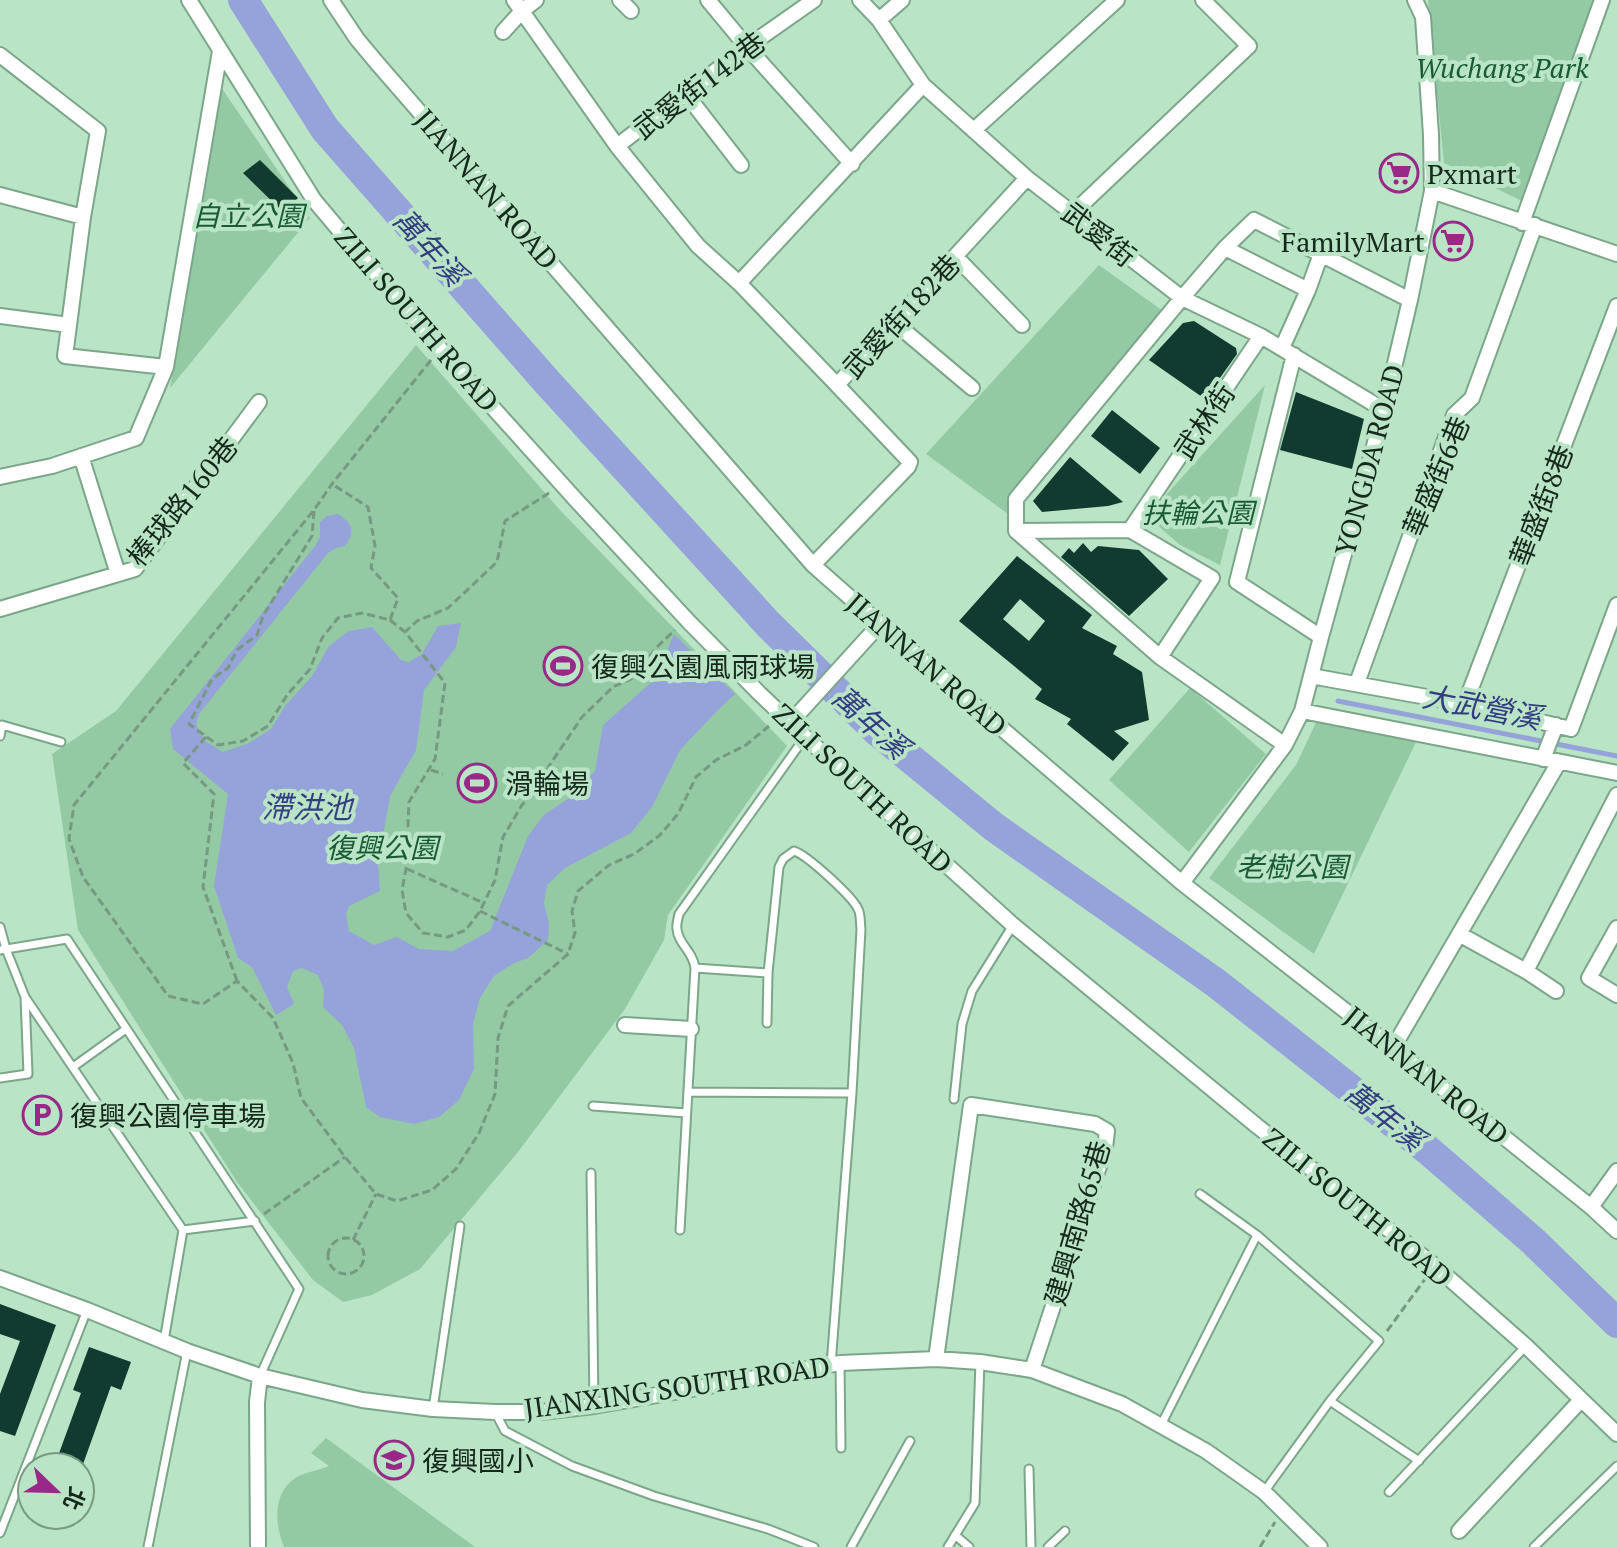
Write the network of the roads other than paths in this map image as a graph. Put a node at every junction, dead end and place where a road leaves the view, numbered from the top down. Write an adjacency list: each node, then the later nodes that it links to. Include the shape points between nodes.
1 (189, 0): 16 (street, ZILI SOUTH ROAD)
2 (331, 0): 54 (street, JIANNAN ROAD, via 377,63)
3 (536, 0): 12 (street)
4 (708, 0): 15 (street)
5 (814, 0): 15 (street, 武愛街142巷)
6 (860, 0): 13 (street, 武愛街)
7 (902, 0): 13 (street)
8 (1117, 0): 20 (street)
9 (1203, 0): 27 (street, via 1249,46)
10 (1415, 0): 25 (street, YONGDA ROAD, via 1423,17)
11 (1602, 0): 29 (street, 華盛街6巷)
12 (518, 5): 14 (street); 21 (street)
13 (879, 20): 18 (street, 武愛街)
14 (503, 32)
15 (747, 47): 19 (street, 武愛街142巷); 22 (street)
16 (220, 51): 45 (street); 67 (street, ZILI SOUTH ROAD, via 314,200 434,342 684,624)
17 (0, 55): 28 (street, via 98,131)
18 (923, 85): 20 (street, 武愛街); 22 (street)
19 (686, 94): 21 (street, 武愛街142巷); 23 (street)
20 (975, 129): 24 (street, 武愛街)
21 (617, 146): 34 (street, 武愛街142巷, via 698,246)
22 (852, 164): 34 (street)
23 (741, 165)
24 (1027, 178): 27 (street, 武愛街); 33 (street, 武愛街182巷)
25 (1432, 191): 29 (street); 37 (street, YONGDA ROAD)
26 (0, 195): 28 (street)
27 (1073, 213): 36 (street, 武愛街)
28 (83, 217): 41 (street)
29 (1529, 224): 32 (street); 64 (street, 華盛街6巷, via 1472,398 1454,415)
30 (1225, 248): 31 (street, via 1254,220); 35 (street); 36 (street)
31 (1321, 254): 35 (street); 37 (street)
32 (1617, 254)
33 (956, 257): 40 (street, 武愛街182巷); 42 (street)
34 (739, 283): 46 (street, 武愛街182巷)
35 (1308, 290): 44 (street)
36 (1182, 298): 43 (street, 武愛街); 53 (street, via 1016,499)
37 (1410, 300): 49 (street, YONGDA ROAD)
38 (1617, 306): 65 (street, 華盛街8巷)
39 (0, 316): 41 (street)
40 (895, 323): 46 (street, 武愛街182巷); 47 (street)
41 (69, 325): 45 (street, via 65,356)
42 (1022, 325)
43 (1261, 336): 44 (street, 武愛街); 52 (street, 武林街)
44 (1288, 352): 49 (street, 武愛街); 57 (street)
45 (166, 367): 50 (street, via 136,438)
46 (837, 385): 54 (street, via 910,462)
47 (972, 388)
48 (259, 402): 55 (street, 棒球路160巷, via 135,569)
49 (1384, 410): 61 (street, YONGDA ROAD)
50 (81, 456): 51 (street); 55 (street)
51 (0, 477)
52 (1130, 530): 53 (street); 56 (street)
53 (1016, 531): 62 (street)
54 (813, 565): 60 (street, JIANNAN ROAD)
55 (118, 574): 59 (street, 棒球路160巷)
56 (1212, 578): 57 (street); 62 (street)
57 (1237, 582): 61 (street)
58 (1617, 605): 70 (street)
59 (0, 609)
60 (879, 625): 67 (street); 76 (street, JIANNAN ROAD)
61 (1321, 637): 63 (street, YONGDA ROAD)
62 (1160, 657): 72 (street)
63 (1311, 676): 64 (street); 66 (street, YONGDA ROAD)
64 (1357, 683): 65 (street)
65 (1465, 704): 70 (street)
66 (1302, 711): 70 (street); 72 (street, YONGDA ROAD)
67 (790, 723): 69 (street, ZILI SOUTH ROAD)
68 (0, 736): 71 (lane, via 2,725)
69 (805, 737): 77 (street, ZILI SOUTH ROAD); 82 (lane, via 679,914 677,929)
70 (1553, 740): 73 (street)
71 (61, 742)
72 (1285, 745): 76 (street, YONGDA ROAD)
73 (1559, 762): 74 (street); 80 (street)
74 (1617, 773)
75 (1617, 795): 83 (street)
76 (1182, 883): 92 (street, JIANNAN ROAD)
77 (1013, 925): 97 (lane, via 972,991 962,1024); 113 (street, ZILI SOUTH ROAD, via 1435,1266)
78 (0, 927): 81 (lane)
79 (1617, 928): 86 (street, via 1589,978)
80 (1459, 934): 83 (street); 92 (street)
81 (3, 949): 87 (lane); 90 (lane, via 67,939)
82 (695, 968): 84 (lane); 91 (lane)
83 (1526, 971): 85 (street)
84 (768, 973): 88 (lane); 96 (lane, via 779,867 794,851 850,897 859,911)
85 (1556, 991)
86 (1617, 995)
87 (25, 997): 93 (lane); 94 (lane, via 28,1074)
88 (767, 1023)
89 (625, 1025): 91 (street)
90 (126, 1029): 93 (lane); 104 (lane)
91 (691, 1029): 95 (lane)
92 (1393, 1048): 103 (street, JIANNAN ROAD)
93 (73, 1067): 106 (lane)
94 (0, 1078)
95 (688, 1092): 96 (lane); 99 (lane)
96 (852, 1093): 117 (lane)
97 (954, 1099)
98 (593, 1106): 99 (lane)
99 (686, 1113): 107 (lane)
100 (1617, 1171): 103 (street)
101 (591, 1173): 122 (lane)
102 (1200, 1194): 109 (lane)
103 (1591, 1207): 108 (street, JIANNAN ROAD)
104 (255, 1221): 106 (lane); 119 (lane, via 299,1289)
105 (460, 1226): 123 (lane)
106 (183, 1230): 112 (lane)
107 (680, 1230)
108 (1617, 1231)
109 (1257, 1235): 121 (lane, via 1379,1341); 125 (lane)
110 (0, 1278): 111 (street, JIANXING SOUTH ROAD)
111 (87, 1310): 112 (street, JIANXING SOUTH ROAD); 136 (lane)
112 (164, 1341): 114 (street, JIANXING SOUTH ROAD)
113 (1526, 1346): 120 (street, ZILI SOUTH ROAD); 129 (lane)
114 (187, 1351): 119 (street, JIANXING SOUTH ROAD); 138 (lane)
115 (936, 1359): 116 (street, JIANXING SOUTH ROAD); 117 (street, JIANXING SOUTH ROAD); 118 (street, 建興南路65巷, via 971,1105 1095,1124 1107,1131)
116 (980, 1362): 118 (street, JIANXING SOUTH ROAD); 137 (lane, via 975,1503)
117 (836, 1364): 122 (street, JIANXING SOUTH ROAD); 128 (lane)
118 (1032, 1370): 125 (street, JIANXING SOUTH ROAD, via 1122,1404)
119 (260, 1376): 123 (street, JIANXING SOUTH ROAD, via 362,1400); 139 (street)
120 (1581, 1400): 126 (street, ZILI SOUTH ROAD); 135 (street)
121 (1330, 1401): 129 (lane); 132 (lane)
122 (594, 1406): 124 (street, JIANXING SOUTH ROAD)
123 (433, 1409): 124 (street, JIANXING SOUTH ROAD)
124 (495, 1412): 140 (lane, via 505,1431 572,1466)
125 (1161, 1425): 132 (street, JIANXING SOUTH ROAD)
126 (1617, 1434)
127 (910, 1441): 141 (lane)
128 (841, 1448)
129 (1419, 1461): 133 (lane)
130 (1617, 1466): 147 (lane)
131 (1029, 1469): 144 (lane)
132 (1264, 1492): 146 (street, JIANXING SOUTH ROAD)
133 (1389, 1492)
134 (1065, 1531): 145 (lane)
135 (1459, 1531)
136 (0, 1533)
137 (955, 1535): 142 (lane); 143 (lane)
138 (148, 1547)
139 (258, 1547)
140 (814, 1547)
141 (851, 1547)
142 (948, 1547)
143 (969, 1547)
144 (1031, 1547)
145 (1048, 1547)
146 (1320, 1547)
147 (1534, 1547)

